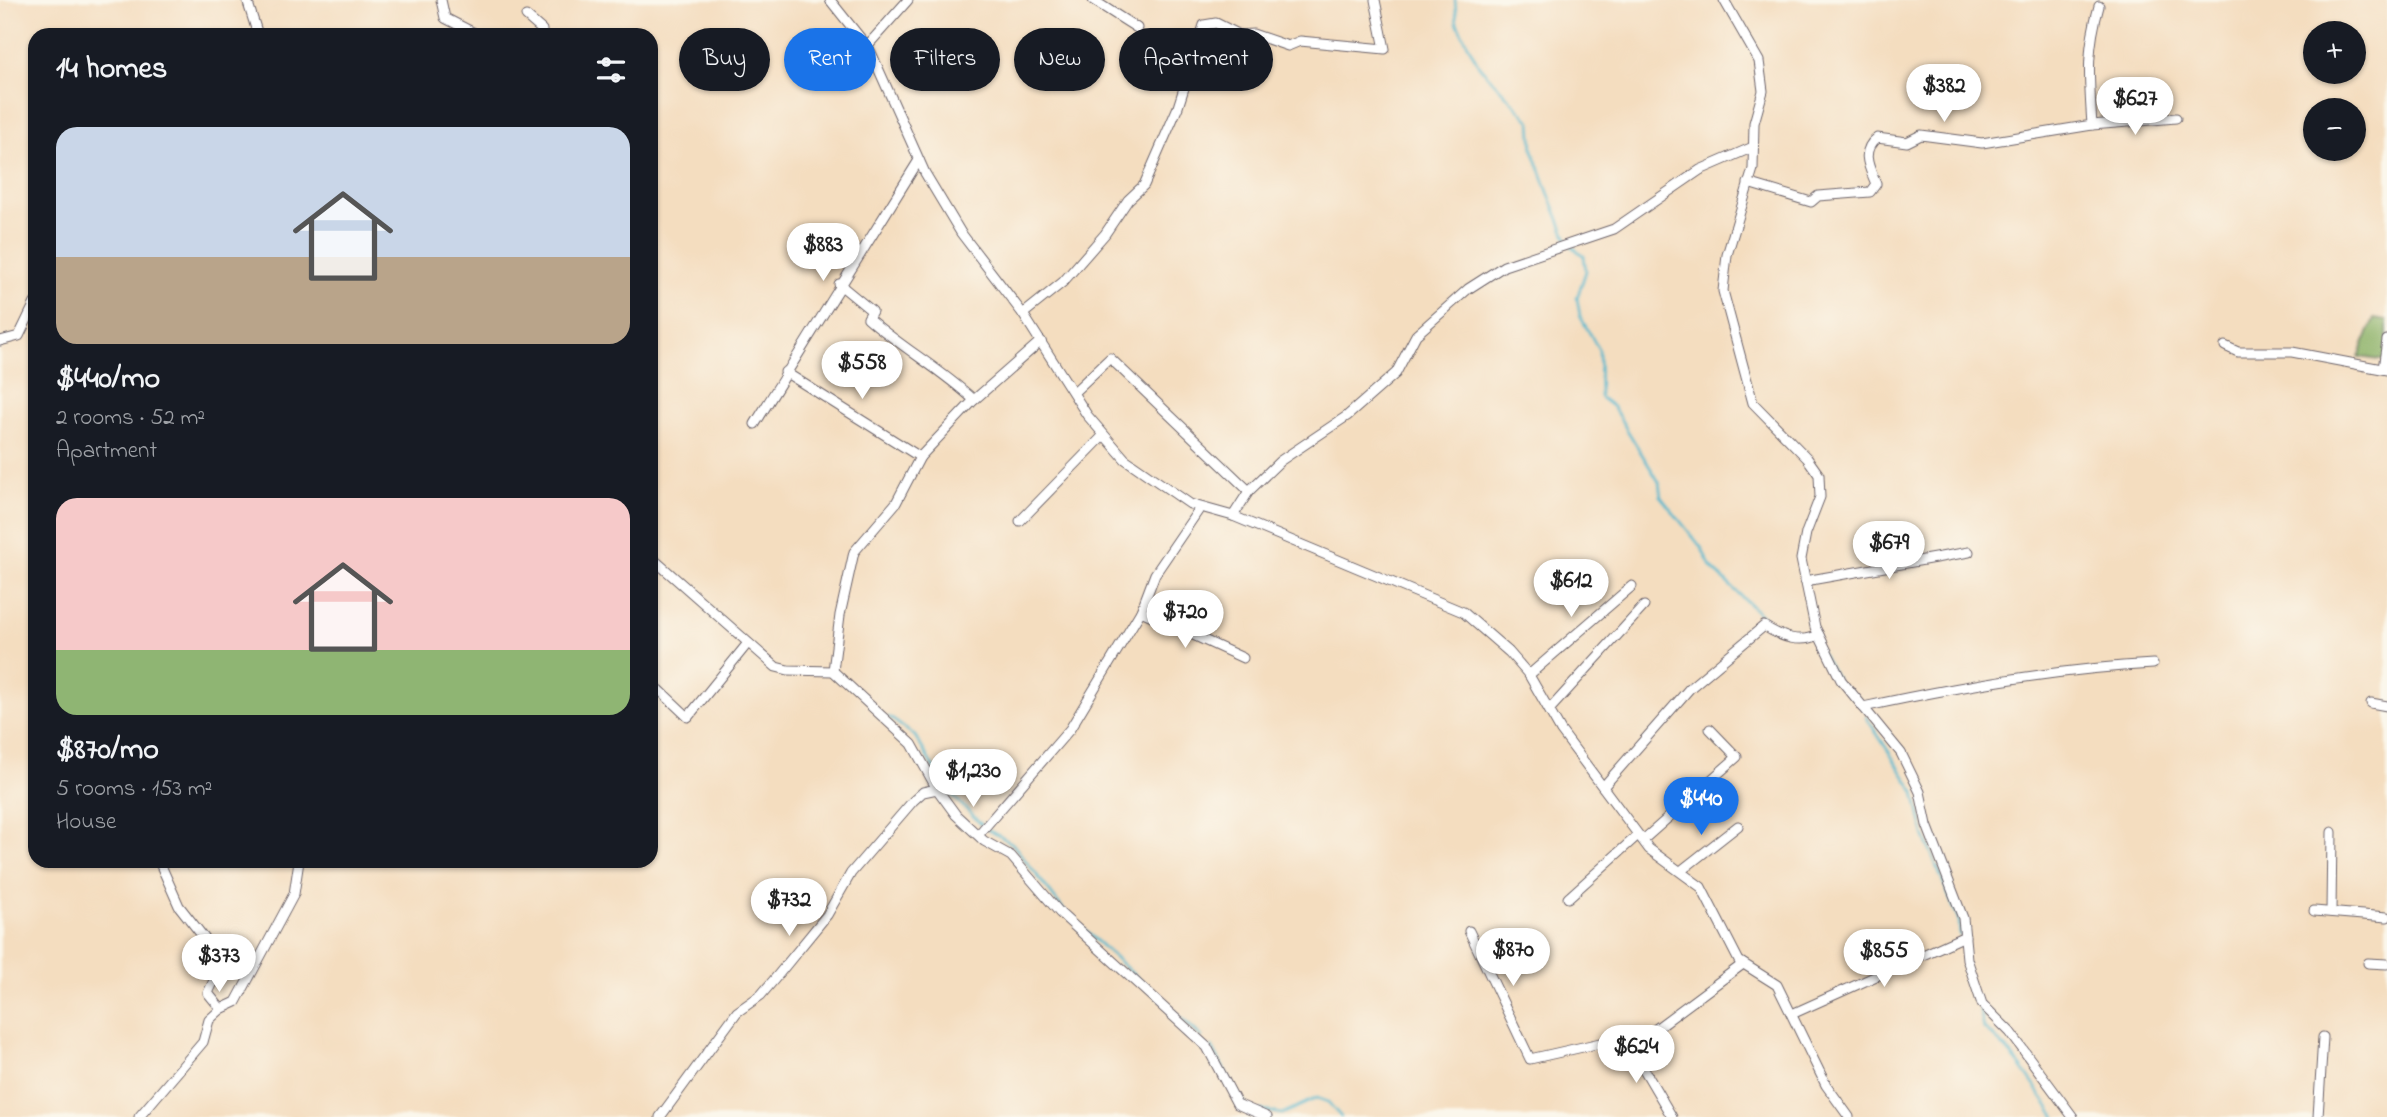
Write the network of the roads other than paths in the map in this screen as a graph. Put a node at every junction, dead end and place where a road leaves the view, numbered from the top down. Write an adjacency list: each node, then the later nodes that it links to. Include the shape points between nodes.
1 (247, 0): 11 (street)
2 (441, 0): 10 (street, via 445,18)
3 (830, 0): 13 (street)
4 (908, 0): 15 (street)
5 (1093, 0): 14 (street)
6 (1375, 0): 23 (street, via 1385,49 1300,41 1288,46 1253,34 1240,35 1216,23 1204,25 1178,107 1144,185 1063,282)
7 (1724, 0): 19 (street, via 1759,61 1763,91 1754,123)
8 (2099, 6): 18 (street, via 2087,72)
9 (526, 16): 12 (street)
10 (462, 27)
11 (256, 28)
12 (540, 28)
13 (852, 28)
14 (1137, 28)
15 (876, 37)
16 (876, 67): 20 (street)
17 (2176, 118): 18 (street)
18 (2092, 125): 21 (street, via 1982,143 1921,135 1907,142 1877,138 1866,159 1876,184 1870,192 1818,196 1811,202)
19 (1754, 147): 21 (street); 36 (street, via 1700,170 1614,229 1504,266 1468,289 1416,335 1396,373 1347,415 1280,461)
20 (919, 160): 22 (street); 23 (street, via 961,233)
21 (1748, 183): 42 (street, via 1727,255 1723,291 1753,403 1819,475 1821,497 1801,559)
22 (839, 284): 30 (street); 32 (street, via 872,311 868,318 900,347 938,369)
23 (1023, 314): 27 (street)
24 (28, 317): 26 (street, via 19,336)
25 (2387, 340): 29 (street)
26 (0, 341)
27 (1041, 341): 31 (street); 32 (street)
28 (2225, 346): 29 (street, via 2238,352 2292,352)
29 (2385, 369)
30 (785, 372): 33 (street); 35 (street)
31 (1074, 392): 34 (street); 36 (street, via 1110,358)
32 (974, 400): 35 (street)
33 (755, 424)
34 (1103, 436): 37 (street, via 1165,489); 39 (street)
35 (920, 457): 50 (street, via 896,503 854,552)
36 (1250, 491): 38 (street)
37 (1200, 508): 38 (street); 45 (street, via 1155,573)
38 (1233, 516): 51 (street, via 1463,612)
39 (1020, 521)
40 (1969, 552): 42 (street)
41 (658, 563): 47 (street)
42 (1805, 581): 46 (street)
43 (1632, 586): 51 (street)
44 (1644, 606): 56 (street)
45 (1141, 611): 48 (street); 62 (street, via 1070,729)
46 (1819, 635): 55 (street, via 1842,680); 58 (street, via 1782,638 1764,626 1690,688)
47 (748, 643): 50 (street, via 776,667); 52 (street, via 688,717)
48 (1243, 658)
49 (2153, 664): 55 (street, via 2080,668)
50 (833, 671): 59 (street, via 912,744)
51 (1529, 675): 56 (street)
52 (658, 689)
53 (2371, 703): 54 (street)
54 (2387, 706)
55 (1863, 707): 72 (street, via 1901,753 1920,792)
56 (1550, 709): 58 (street)
57 (1710, 729): 63 (street, via 1737,757)
58 (1603, 787): 63 (street)
59 (937, 789): 62 (street, via 956,815); 81 (street, via 923,792 913,801 850,873 827,915 761,995 737,1012)
60 (1738, 826): 66 (street)
61 (2332, 832): 69 (street)
62 (979, 834): 82 (street, via 1011,856 1060,913 1207,1047 1237,1104)
63 (1640, 838): 66 (street); 67 (street)
64 (162, 868): 76 (street, via 179,906 220,958 208,993)
65 (298, 868): 76 (street, via 294,894 236,1002)
66 (1682, 870): 74 (street, via 1701,887)
67 (1568, 898)
68 (2314, 911): 69 (street)
69 (2331, 912): 70 (street)
70 (2387, 917)
71 (1469, 931): 78 (street, via 1530,1059)
72 (1965, 936): 77 (street); 85 (street, via 1982,1004 2010,1032)
73 (2368, 963): 75 (street)
74 (1742, 964): 77 (street, via 1777,985); 78 (street, via 1653,1031)
75 (2387, 964)
76 (221, 1009): 80 (street, via 209,1020 203,1042)
77 (1792, 1013): 84 (street, via 1826,1085)
78 (1625, 1037): 83 (street)
79 (2323, 1037): 86 (street)
80 (139, 1117)
81 (660, 1117)
82 (1267, 1117)
83 (1672, 1117)
84 (1849, 1117)
85 (2073, 1117)
86 (2318, 1117)

